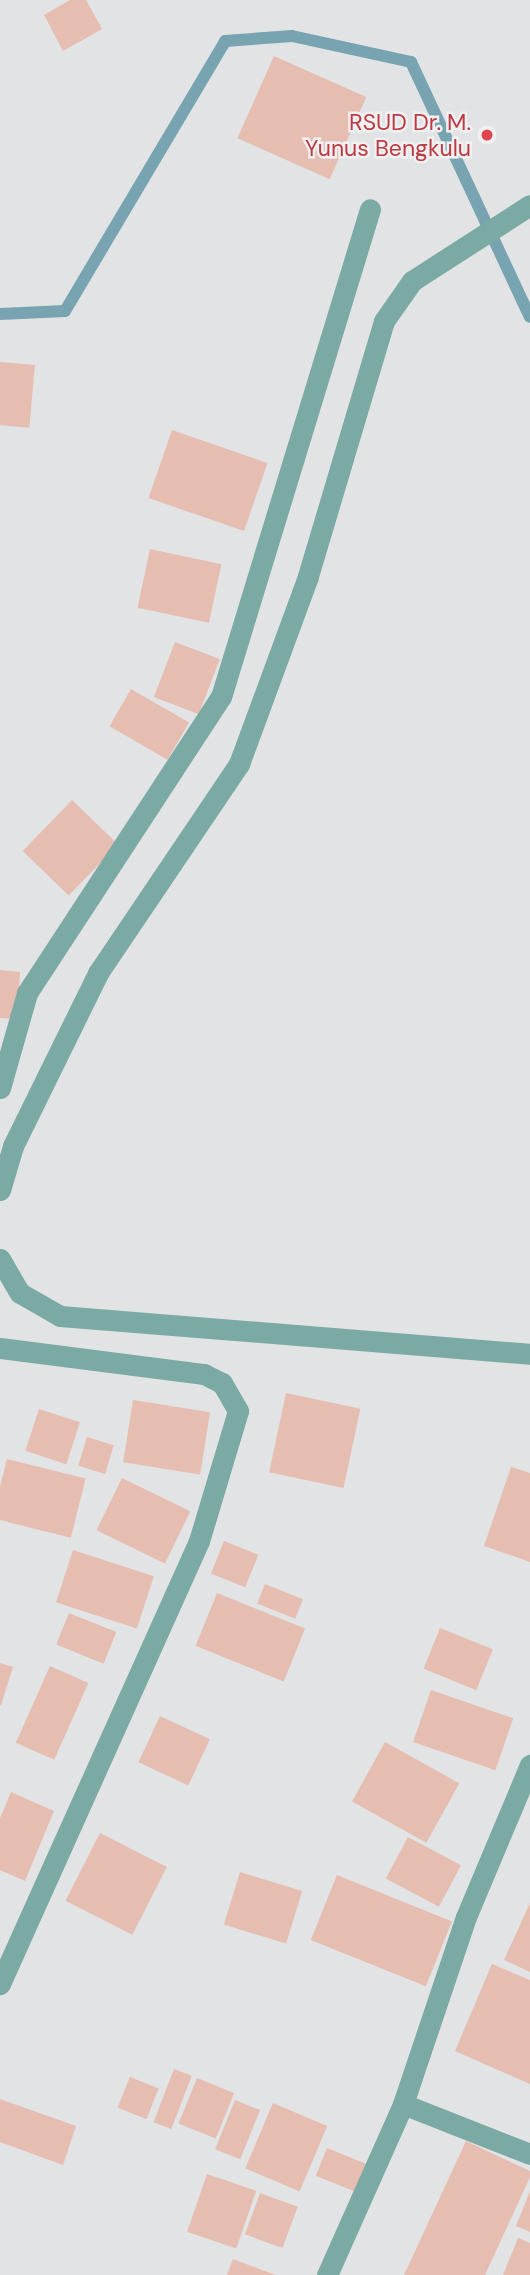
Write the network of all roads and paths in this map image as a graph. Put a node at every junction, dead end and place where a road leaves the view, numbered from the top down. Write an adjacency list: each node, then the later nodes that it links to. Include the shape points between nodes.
1 (530, 205): 4 (street, via 412,281 384,321 308,576 239,764 98,973 13,1146)
2 (370, 209): 3 (street, via 221,697 27,993)
3 (0, 1088)
4 (0, 1190)
5 (0, 1259): 7 (street, via 20,1293 60,1316)
6 (0, 1348): 9 (street, via 204,1374 222,1383 238,1411 199,1541)
7 (530, 1354)
8 (530, 1765): 11 (street, via 466,1917)
9 (5, 1961): 10 (street)
10 (0, 1984)
11 (403, 2104): 12 (street); 13 (street)
12 (530, 2154)
13 (327, 2275)

